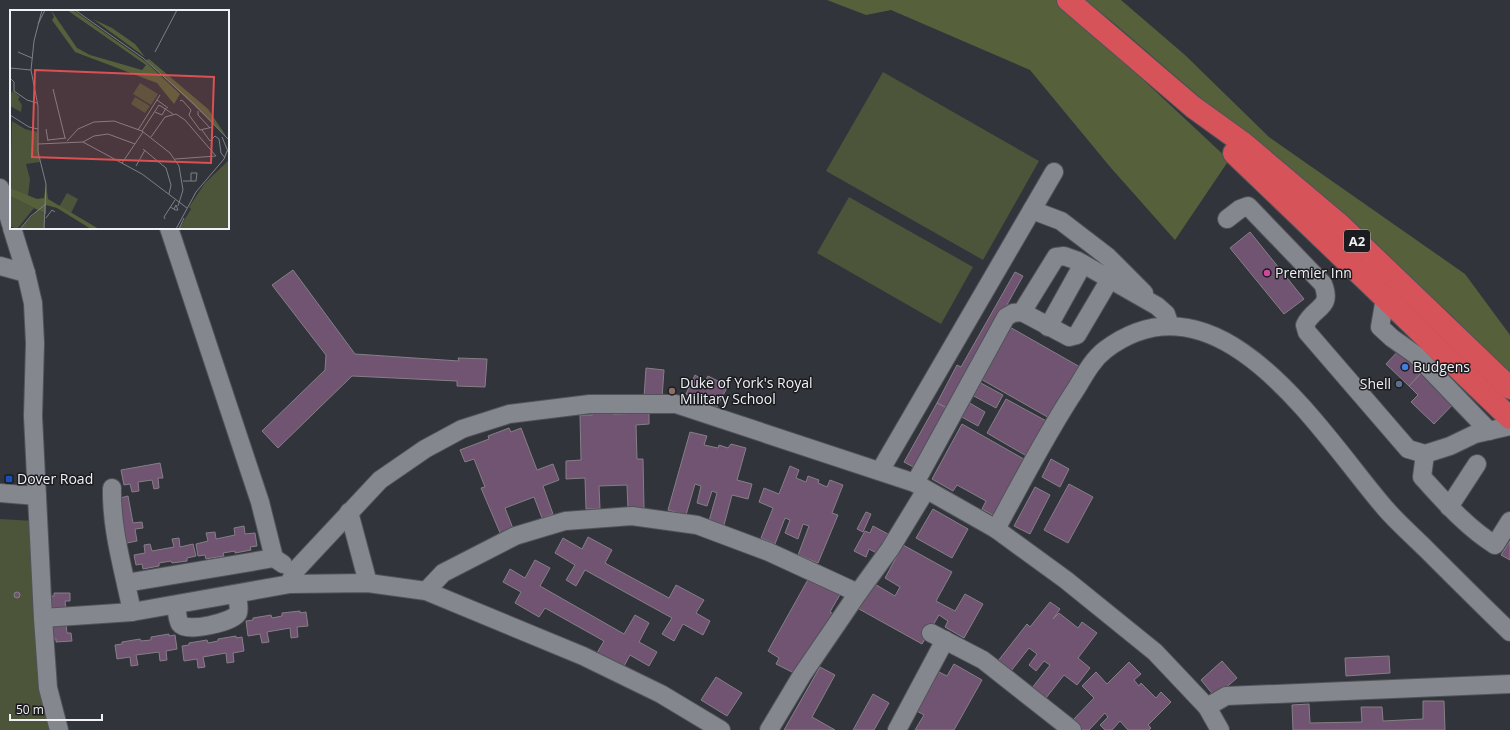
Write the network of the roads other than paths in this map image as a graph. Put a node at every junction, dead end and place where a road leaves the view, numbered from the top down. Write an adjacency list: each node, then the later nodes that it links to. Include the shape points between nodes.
1 (1068, 0): 2 (highway, A2)
2 (1193, 107): 14 (highway, A2, via 1234,152); 19 (highway, A2, via 1243,143 1340,225)
3 (1054, 172): 5 (street)
4 (0, 188): 7 (street)
5 (1032, 210): 15 (street, via 1061,221 1108,257 1138,285); 25 (street)
6 (1228, 219): 23 (street, via 1248,206 1323,284 1328,295 1325,302 1304,325 1307,332 1408,450)
7 (10, 221)
8 (12, 229): 12 (street)
9 (169, 229): 34 (street, via 260,502)
10 (1083, 264): 13 (street); 16 (street, via 1064,256 1056,257); 17 (street)
11 (0, 266): 12 (street)
12 (26, 273): 29 (street, via 33,303 35,343 33,416)
13 (1110, 279): 15 (street); 17 (street, via 1077,335 1069,337)
14 (1385, 298): 20 (highway, A2); 22 (street, via 1380,327 1416,355)
15 (1153, 304): 18 (street, via 1166,314)
16 (1022, 312): 17 (street); 26 (street, via 1006,316)
17 (1048, 326)
18 (1170, 326): 33 (street, via 1129,334 1104,351 1090,367 1059,414); 44 (street, via 1195,329 1222,341 1275,377 1303,407 1386,509)
19 (1510, 388)
20 (1510, 418)
21 (1510, 426): 22 (street)
22 (1489, 431): 23 (street)
23 (1425, 454): 30 (street, via 1422,477)
24 (1477, 464): 30 (street)
25 (880, 471): 26 (street); 31 (street, via 676,404 590,404 509,414 462,429 425,449 380,480)
26 (921, 486): 33 (street); 39 (street, via 890,549)
27 (112, 488): 36 (street, via 114,526)
28 (0, 493): 29 (street)
29 (37, 496): 43 (street)
30 (1449, 507): 32 (street, via 1459,518 1495,545)
31 (349, 512): 35 (street); 37 (street)
32 (1510, 521)
33 (996, 529): 46 (street, via 1066,580 1155,652)
34 (274, 558): 35 (street); 36 (street)
35 (292, 579): 37 (street); 40 (street)
36 (126, 583): 42 (street)
37 (368, 583): 38 (street)
38 (426, 591): 39 (street, via 443,573 515,536 565,521 632,516 696,526 769,552); 48 (street, via 583,656 661,694)
39 (858, 593): 49 (street, via 802,675)
40 (237, 594): 41 (street); 41 (street, via 239,610 234,618 192,628 183,627 180,623)
41 (176, 605): 42 (street)
42 (132, 612): 43 (street)
43 (43, 618): 47 (street, via 48,688)
44 (1510, 632)
45 (1510, 684): 46 (street, via 1226,696)
46 (1207, 707): 52 (street)
47 (59, 730)
48 (721, 730)
49 (770, 730)
50 (897, 730): 51 (street, via 938,636 983,660)
51 (1072, 730)
52 (1220, 730)

